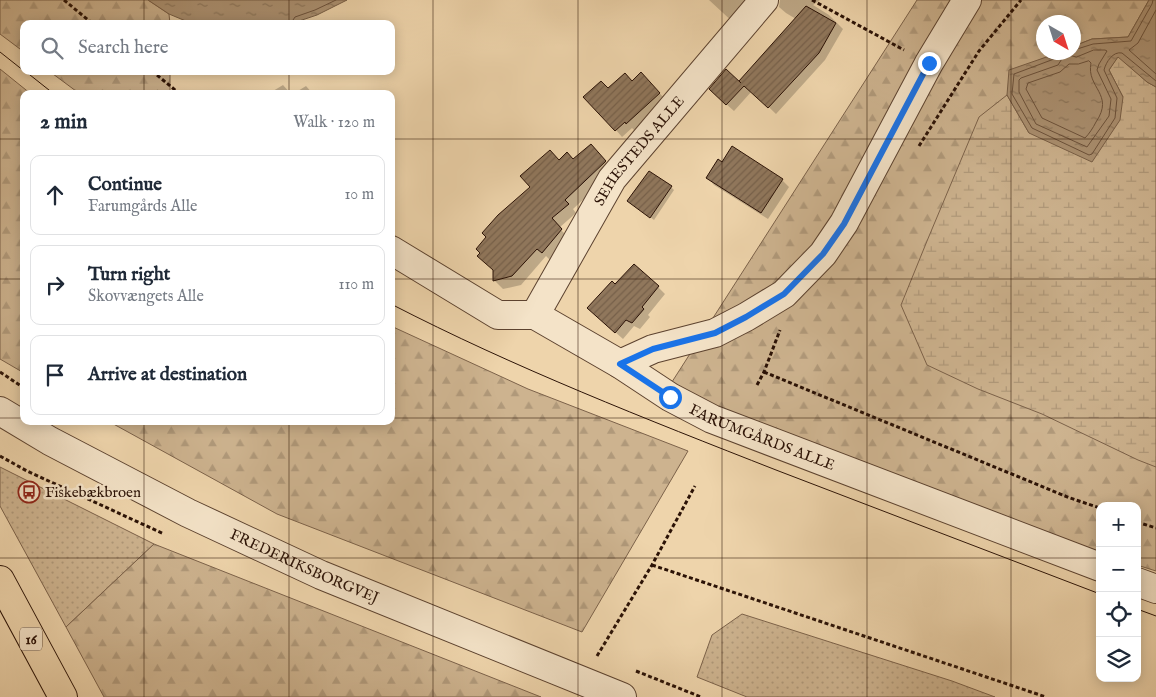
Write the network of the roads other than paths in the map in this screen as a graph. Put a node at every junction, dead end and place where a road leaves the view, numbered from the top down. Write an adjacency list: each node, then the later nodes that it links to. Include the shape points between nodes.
1 (764, 0): 4 (street, SEHESTEDS ALLE, via 612,179)
2 (967, 0): 5 (street, via 929,63 844,224 823,254 784,294 746,317 715,333 653,349)
3 (395, 252): 4 (street, FARUMGÅRDS ALLE, via 498,314)
4 (535, 315): 5 (street, FARUMGÅRDS ALLE)
5 (620, 364): 9 (street, FARUMGÅRDS ALLE, via 670,397 712,419)
6 (0, 411): 7 (street, FREDERIKSBORGVEJ)
7 (20, 423)
8 (23, 425): 14 (street, FREDERIKSBORGVEJ, via 188,513 321,575)
9 (1096, 565)
10 (0, 580): 13 (highway, 16)
11 (1141, 583): 12 (street)
12 (1156, 589)
13 (63, 697)
14 (622, 697)

